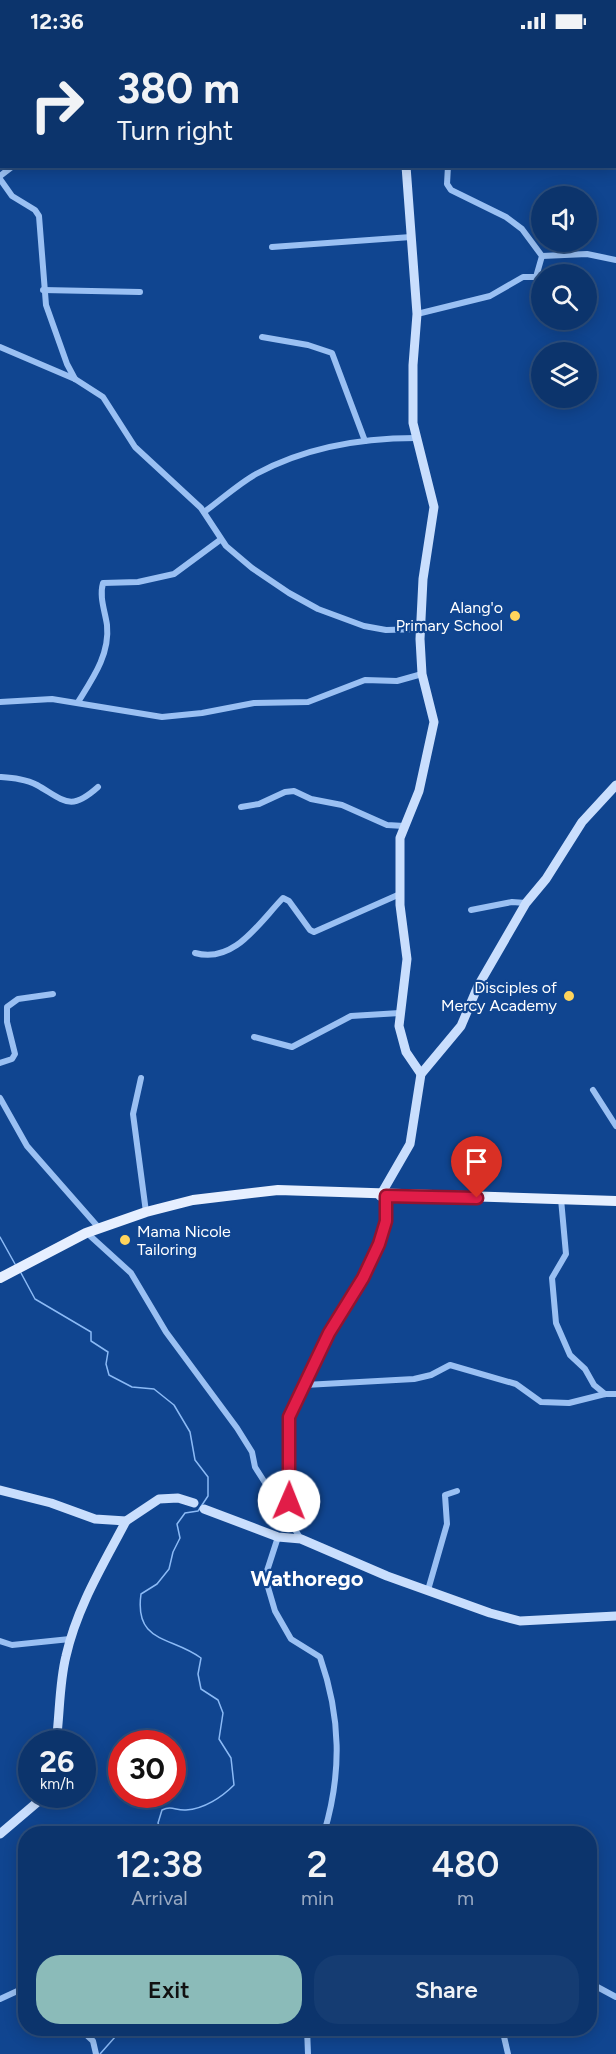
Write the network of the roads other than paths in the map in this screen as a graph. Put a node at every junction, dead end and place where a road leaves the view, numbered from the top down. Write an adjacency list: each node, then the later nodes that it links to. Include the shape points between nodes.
1 (406, 168): 4 (street)
2 (448, 168): 6 (street, via 447,184 451,190 506,217)
3 (0, 178): 8 (street, via 12,196 39,216)
4 (411, 237): 5 (street); 10 (street)
5 (272, 247)
6 (542, 256): 7 (street, via 587,254); 10 (street, via 536,277 523,277 490,296)
7 (616, 260)
8 (43, 290): 9 (street); 13 (street, via 50,321)
9 (140, 292)
10 (417, 314): 14 (street, via 412,399)
11 (262, 338): 15 (street, via 332,353)
12 (0, 347): 13 (street)
13 (75, 379): 16 (street, via 103,397 135,447)
14 (416, 438): 15 (street); 18 (street, via 434,507 423,579)
15 (365, 441): 16 (street, via 287,460 255,475)
16 (204, 512): 17 (street)
17 (220, 540): 18 (street, via 252,568 318,609 376,629); 21 (street, via 174,574 138,582 103,583 107,630 102,659)
18 (421, 629): 19 (street)
19 (422, 674): 21 (street, via 397,681 365,680 308,702 254,703 162,717); 26 (street, via 434,722 419,791)
20 (0, 702): 21 (street, via 36,698)
21 (78, 702)
22 (0, 777): 24 (street, via 35,784 66,802 80,801)
23 (616, 785): 28 (street, via 582,822)
24 (98, 787)
25 (241, 807): 26 (street, via 294,791 342,805 387,825)
26 (404, 826): 27 (street, via 400,838)
27 (400, 894): 30 (street, via 314,932 283,898 231,950 213,956); 32 (street, via 406,960)
28 (526, 903): 29 (street); 35 (street, via 478,986 461,1026)
29 (471, 910)
30 (195, 953)
31 (53, 994): 34 (street, via 18,999 7,1006 15,1054)
32 (400, 1013): 33 (street, via 351,1016 292,1047); 35 (street, via 406,1052)
33 (254, 1037)
34 (0, 1063)
35 (421, 1074): 40 (street, via 410,1144)
36 (141, 1078): 43 (street, via 133,1114)
37 (593, 1090): 39 (street)
38 (0, 1098): 44 (street, via 27,1146)
39 (616, 1126)
40 (383, 1196): 41 (main road); 43 (main road, via 278,1191 193,1200); 46 (street, via 386,1221 379,1244)
41 (561, 1199): 42 (main road); 47 (street, via 566,1254 552,1278 556,1323 570,1355)
42 (616, 1201)
43 (146, 1212): 44 (main road)
44 (93, 1233): 45 (main road); 53 (street, via 131,1273 166,1332 237,1428 252,1452 255,1467)
45 (3, 1276)
46 (305, 1385): 47 (street, via 414,1379 450,1365 516,1384 541,1402 569,1403); 53 (street, via 289,1417)
47 (605, 1394): 48 (street)
48 (616, 1394)
49 (0, 1490): 54 (street, via 95,1519)
50 (457, 1491): 57 (street, via 446,1495 447,1524)
51 (194, 1503): 52 (street); 54 (street, via 178,1498 159,1499)
52 (204, 1509): 55 (street)
53 (288, 1518): 56 (street)
54 (126, 1521): 59 (street, via 81,1608)
55 (278, 1537): 56 (street); 63 (street, via 265,1577 275,1611 291,1638 320,1657 337,1729 337,1784)
56 (301, 1539): 57 (street)
57 (428, 1590): 58 (street, via 520,1620)
58 (616, 1616)
59 (70, 1639): 60 (street, via 12,1645); 61 (street)
60 (0, 1641)
61 (57, 1730)
62 (31, 1808): 64 (street)
63 (326, 1826)
64 (0, 1834)
65 (597, 1987): 67 (street)
66 (18, 1991): 68 (street)
67 (616, 1997)
68 (0, 1999)
69 (88, 2036): 72 (street)
70 (307, 2036): 73 (street)
71 (504, 2036): 74 (street)
72 (96, 2054)
73 (308, 2054)
74 (508, 2054)

